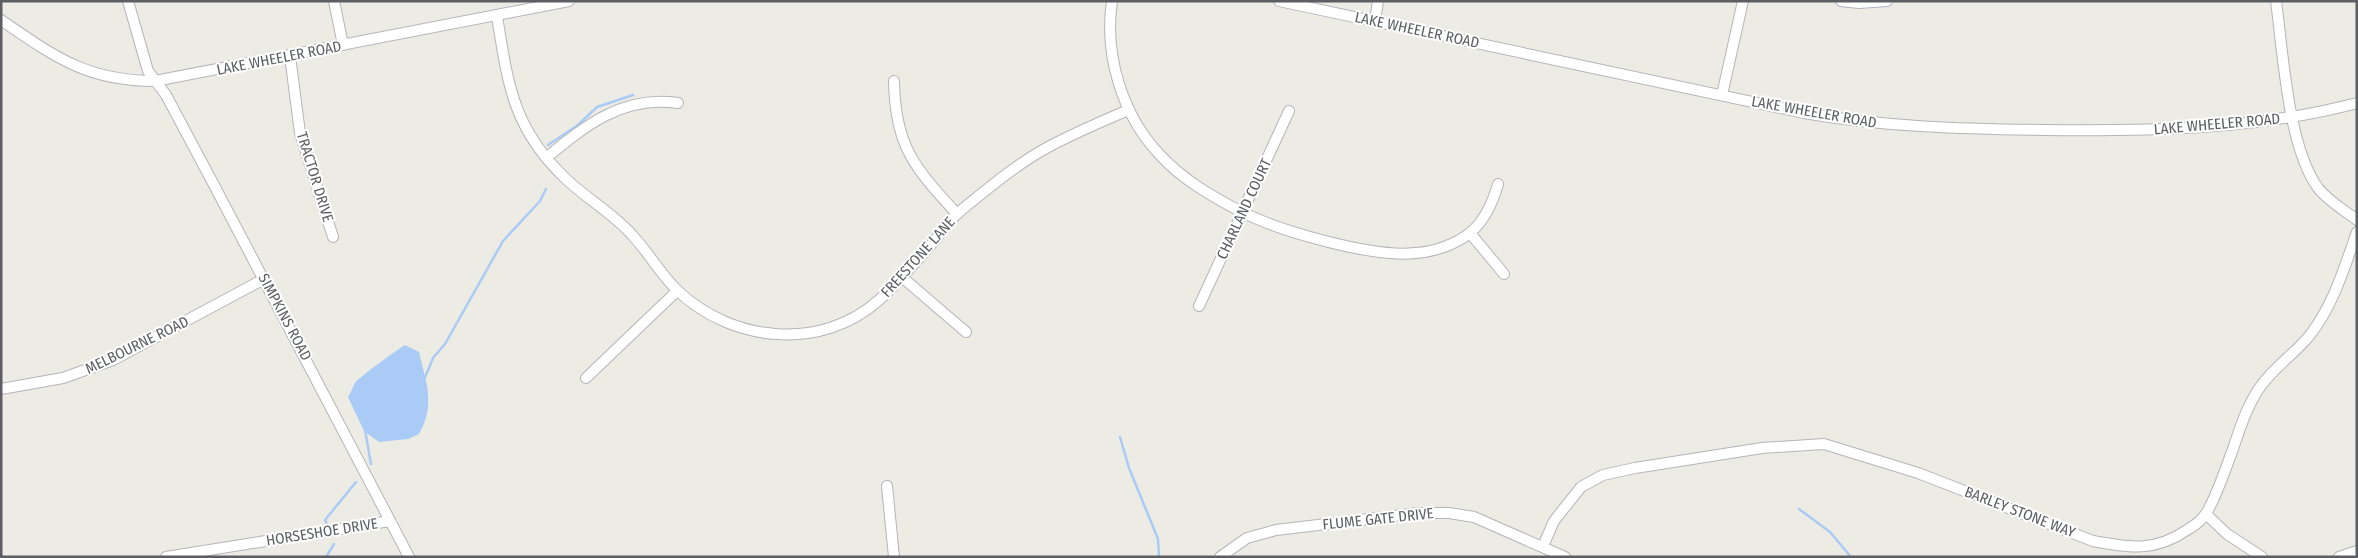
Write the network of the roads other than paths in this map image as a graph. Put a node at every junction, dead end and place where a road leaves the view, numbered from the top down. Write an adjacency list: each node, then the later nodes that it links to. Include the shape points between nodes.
1 (128, 1): 16 (street, SIMPKINS ROAD, via 142,54)
2 (334, 1): 14 (street)
3 (569, 1): 11 (street, LAKE WHEELER ROAD)
4 (1112, 1): 21 (street, via 1111,44 1116,74)
5 (1279, 1): 13 (street, LAKE WHEELER ROAD)
6 (1378, 1): 13 (street)
7 (1743, 1): 18 (street)
8 (1841, 1): 9 (street)
9 (1887, 1)
10 (2276, 1): 23 (street)
11 (497, 16): 14 (street, LAKE WHEELER ROAD); 24 (street, FREESTONE LANE, via 517,113)
12 (1, 20): 16 (street, LAKE WHEELER ROAD, via 41,48 80,69 120,79)
13 (1376, 21): 18 (street, LAKE WHEELER ROAD)
14 (343, 46): 15 (street, LAKE WHEELER ROAD)
15 (290, 56): 16 (street, LAKE WHEELER ROAD); 31 (street, TRACTOR DRIVE, via 300,133)
16 (156, 81): 34 (street, SIMPKINS ROAD)
17 (894, 81): 27 (street, via 897,121 914,166)
18 (1722, 95): 23 (street, LAKE WHEELER ROAD, via 1875,124 1983,129 2196,129)
19 (678, 103): 24 (street, via 661,101 613,111 584,127)
20 (2357, 103): 23 (street, LAKE WHEELER ROAD)
21 (1128, 110): 26 (street, via 1154,148 1177,172); 27 (street, FREESTONE LANE, via 1040,152)
22 (1289, 111): 26 (street, CHARLAND COURT)
23 (2292, 117): 28 (street, via 2302,158 2318,187)
24 (546, 158): 35 (street, FREESTONE LANE, via 633,235)
25 (1498, 184): 30 (street, via 1493,202)
26 (1242, 212): 30 (street, via 1335,243 1395,254 1435,250); 36 (street, CHARLAND COURT)
27 (957, 214): 33 (street, FREESTONE LANE)
28 (2357, 220)
29 (2357, 232): 41 (street, BARLEY STONE WAY, via 2332,301 2320,321 2309,337 2270,374 2247,408)
30 (1470, 234): 32 (street)
31 (333, 237)
32 (1504, 274)
33 (903, 278): 35 (street, FREESTONE LANE, via 860,315 822,331 800,334 760,334 741,329 712,316); 37 (street)
34 (264, 279): 39 (street, MELBOURNE ROAD, via 114,360 64,378); 42 (street, SIMPKINS ROAD)
35 (677, 291): 38 (street)
36 (1199, 306)
37 (966, 332)
38 (586, 378)
39 (1, 389)
40 (887, 486): 48 (street)
41 (2206, 514): 45 (street, BARLEY STONE WAY, via 2180,535); 51 (street, via 2226,534)
42 (390, 521): 46 (street, HORSESHOE DRIVE); 47 (street, SIMPKINS ROAD)
43 (1543, 546): 45 (street, BARLEY STONE WAY, via 1554,521 1581,487 1603,475 1762,448 1824,444 1918,473 2093,540); 49 (street, FLUME GATE DRIVE, via 1474,517 1419,513 1276,530 1247,538); 50 (street, FLUME GATE DRIVE)
44 (2357, 551): 52 (street)
45 (2150, 552)
46 (166, 557)
47 (409, 557)
48 (894, 557)
49 (1220, 557)
50 (1565, 557)
51 (2262, 557)
52 (2339, 557)

